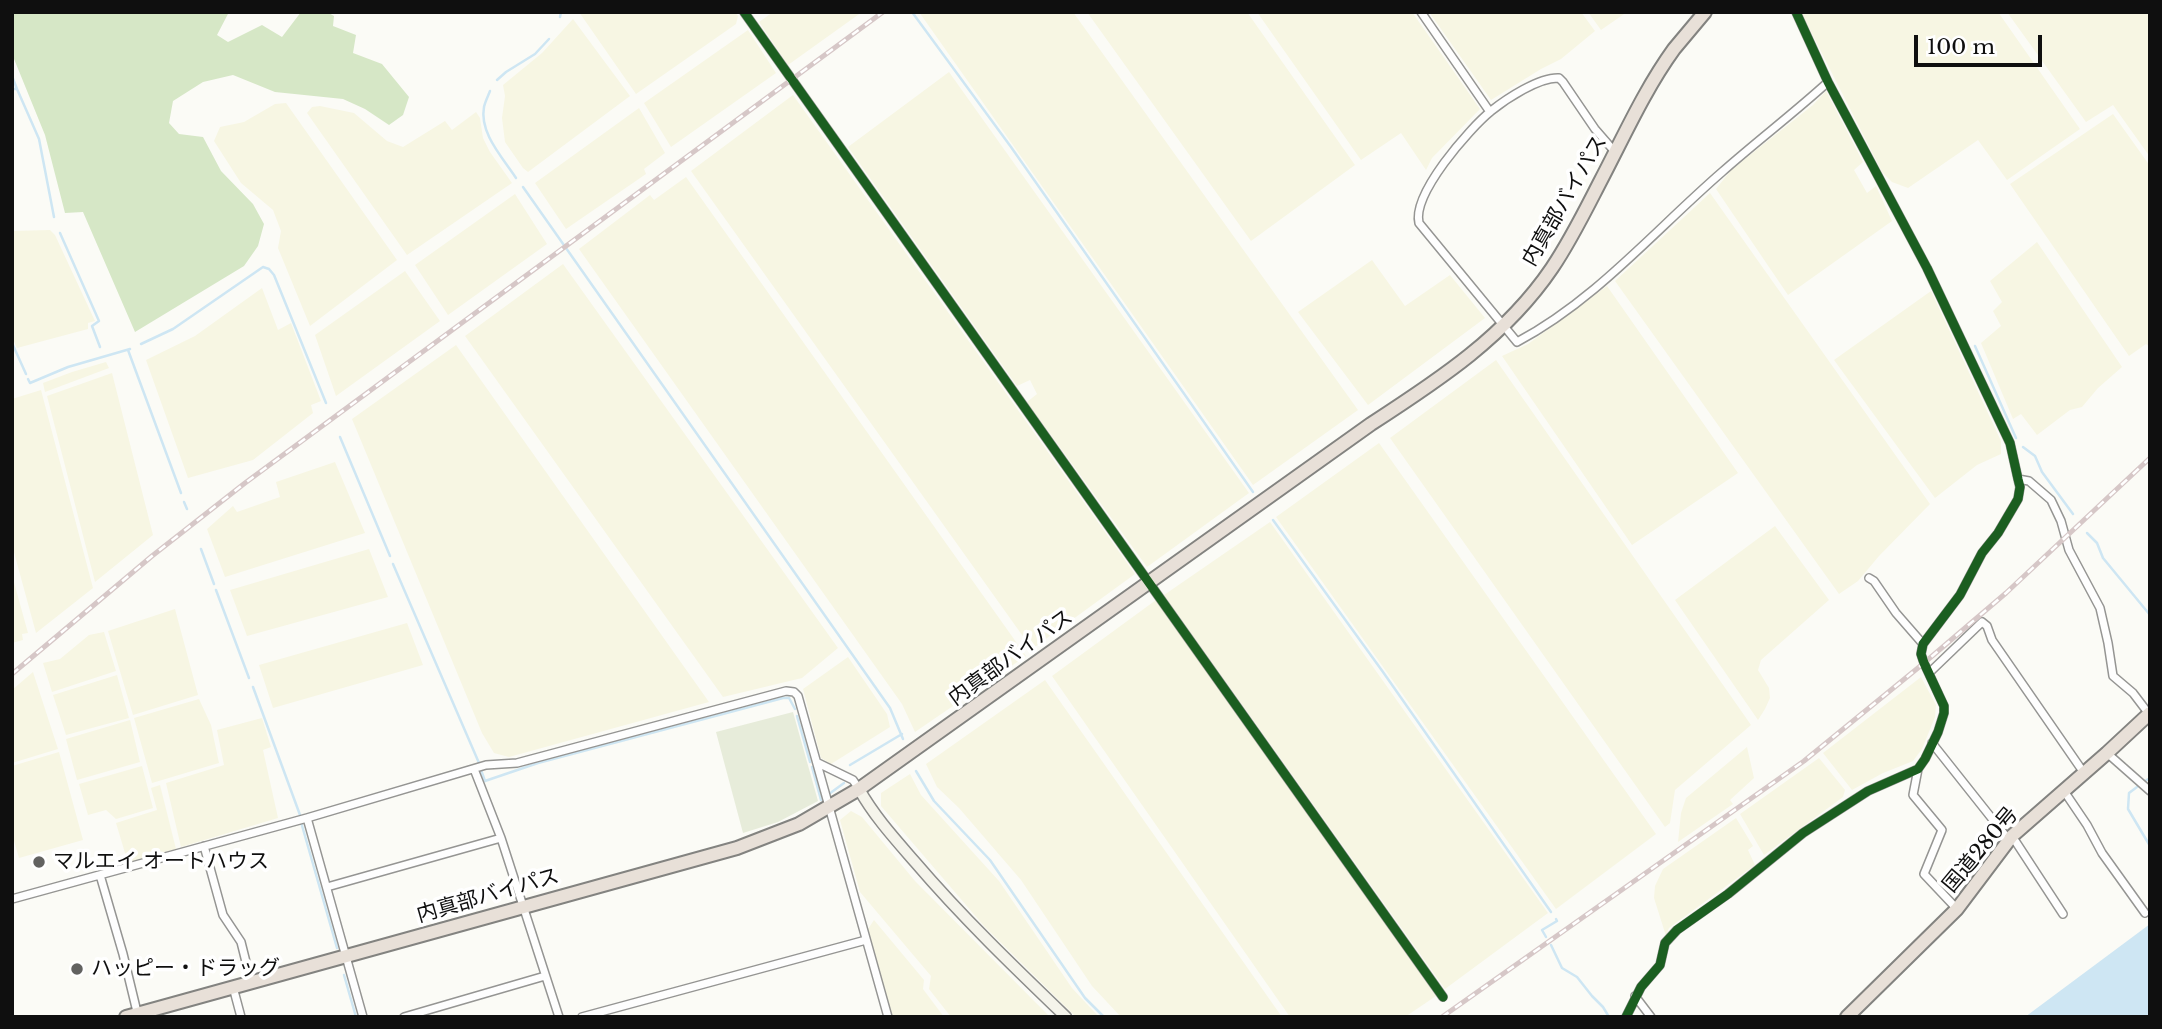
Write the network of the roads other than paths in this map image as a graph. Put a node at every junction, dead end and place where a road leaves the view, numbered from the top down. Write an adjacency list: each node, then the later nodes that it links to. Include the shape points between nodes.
1 (744, 12): 11 (street)
2 (1421, 12): 6 (street)
3 (1705, 12): 7 (highway, 内真部バイパス, via 1673,51)
4 (1796, 12): 5 (street)
5 (1828, 82): 8 (street, via 1721,173 1655,237 1543,328 1517,342); 9 (street, via 1927,268 2010,443)
6 (1490, 112): 7 (street, via 1521,91 1559,78); 8 (street, via 1441,165 1417,217 1425,233)
7 (1615, 153): 8 (highway, 内真部バイパス, via 1552,269)
8 (1504, 327): 11 (highway, 内真部バイパス, via 1434,383)
9 (2018, 479): 12 (street, via 2018,499 2005,522); 14 (street, via 2029,481 2051,500 2068,550 2100,608 2113,676)
10 (1869, 578): 12 (street)
11 (1148, 582): 21 (highway, 内真部バイパス); 42 (street)
12 (1923, 644): 13 (street)
13 (1929, 673): 15 (street, via 1944,706); 20 (street, via 1982,622)
14 (2149, 714): 16 (highway, 国道280号)
15 (1932, 743): 19 (street); 27 (street)
16 (2107, 753): 20 (highway, 国道280号); 23 (street)
17 (818, 762): 18 (street, via 798,696 786,691 517,763); 21 (street, via 853,780); 24 (street)
18 (474, 769): 25 (street); 26 (street)
19 (1918, 769): 33 (street, via 1913,795 1942,830 1924,874); 41 (street, via 1868,791 1802,833 1676,930 1665,943 1660,965)
20 (2084, 772): 22 (highway, 国道280号)
21 (859, 789): 24 (highway, 内真部バイパス); 50 (street, via 940,891)
22 (2063, 790): 27 (highway, 国道280号); 34 (street)
23 (2150, 791)
24 (830, 808): 32 (highway, 内真部バイパス, via 737,848); 36 (street)
25 (307, 818): 28 (street); 30 (street)
26 (502, 838): 30 (street); 32 (street)
27 (2010, 838): 33 (highway, 国道280号); 35 (street)
28 (204, 846): 29 (street); 39 (street, via 223,915 241,942)
29 (100, 875): 31 (street); 43 (street, via 123,954)
30 (327, 887): 37 (street)
31 (12, 899)
32 (523, 906): 37 (highway, 内真部バイパス); 38 (street)
33 (1957, 909): 53 (highway, 国道280号)
34 (2145, 913)
35 (2063, 914)
36 (866, 940): 48 (street); 49 (street)
37 (346, 956): 39 (highway, 内真部バイパス); 45 (street)
38 (545, 976): 46 (street); 47 (street)
39 (251, 982): 40 (highway, 内真部バイパス)
40 (233, 987): 43 (highway, 内真部バイパス); 44 (street)
41 (1635, 996): 51 (street); 52 (street)
42 (1443, 997)
43 (134, 1016)
44 (241, 1017)
45 (363, 1017)
46 (404, 1017)
47 (559, 1017)
48 (582, 1017)
49 (888, 1017)
50 (1066, 1017)
51 (1626, 1017)
52 (1651, 1017)
53 (1847, 1017)

